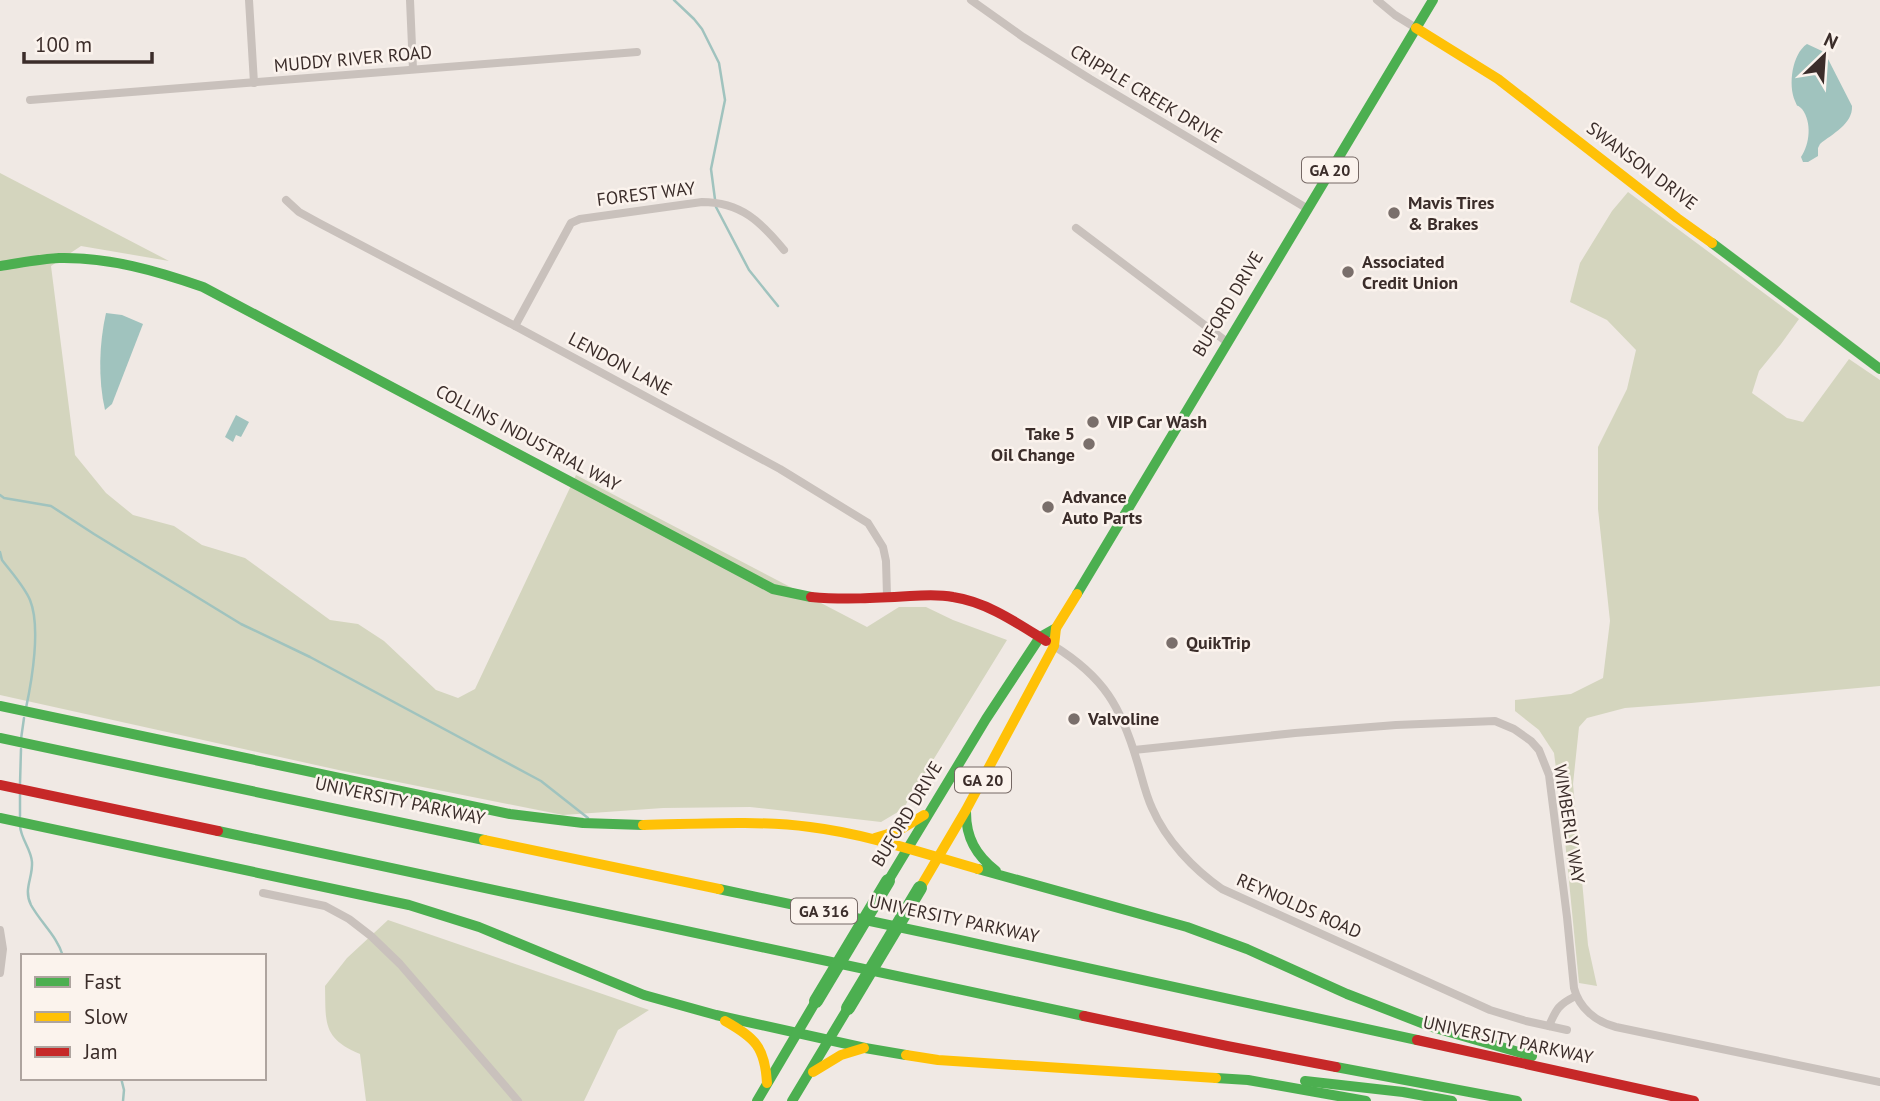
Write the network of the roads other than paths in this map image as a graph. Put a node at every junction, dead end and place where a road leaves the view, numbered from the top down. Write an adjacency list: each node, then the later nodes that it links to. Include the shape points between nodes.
1 (249, 0): 9 (street)
2 (410, 0): 8 (street)
3 (971, 0): 12 (street, CRIPPLE CREEK DRIVE, via 1090,79)
4 (1377, 0): 6 (street, SWANSON DRIVE)
5 (1433, 0): 6 (main road, BUFORD DRIVE / GA 20)
6 (1416, 28): 12 (main road, BUFORD DRIVE / GA 20); 18 (main road, SWANSON DRIVE, via 1490,72)
7 (638, 51): 8 (street, MUDDY RIVER ROAD)
8 (413, 69): 9 (street, MUDDY RIVER ROAD)
9 (254, 83): 10 (street, MUDDY RIVER ROAD)
10 (30, 100)
11 (286, 200): 16 (street, LENDON LANE, via 299,212)
12 (1308, 209): 17 (main road, BUFORD DRIVE / GA 20)
13 (1076, 228): 17 (street)
14 (784, 250): 16 (street, FOREST WAY, via 764,225 743,211 715,202 580,219 571,223)
15 (0, 266): 19 (main road, COLLINS INDUSTRIAL WAY, via 57,258 97,259 154,270 202,286 759,582 811,598)
16 (515, 326): 19 (street, LENDON LANE, via 780,469 868,523 883,547)
17 (1227, 342): 20 (main road, BUFORD DRIVE / GA 20)
18 (1880, 369)
19 (887, 596): 21 (main road, COLLINS INDUSTRIAL WAY, via 960,598)
20 (1056, 628): 21 (main road, BUFORD DRIVE / GA 20); 22 (main road, BUFORD DRIVE / GA 20)
21 (1040, 637): 22 (main road, COLLINS INDUSTRIAL WAY); 30 (main road, BUFORD DRIVE / GA 20)
22 (1054, 646): 27 (street, REYNOLDS ROAD, via 1106,691 1122,716); 29 (main road, BUFORD DRIVE / GA 20)
23 (0, 695): 25 (main road)
24 (0, 706): 25 (main road)
25 (28, 712): 32 (main road, via 542,819 628,825 777,824)
26 (0, 738): 50 (main road, UNIVERSITY PARKWAY / GA 316)
27 (1134, 750): 39 (street, WIMBERLY WAY, via 1396,725 1495,721 1514,729 1539,750 1549,775); 41 (street, REYNOLDS ROAD, via 1152,808 1168,837 1222,889 1490,1010)
28 (0, 785): 56 (main road, via 1214,1043)
29 (966, 810): 34 (main road, BUFORD DRIVE / GA 20); 35 (main road, via 970,844)
30 (929, 812): 32 (main road, via 898,831); 33 (main road, BUFORD DRIVE / GA 20)
31 (0, 820): 40 (main road, via 432,912 644,995)
32 (875, 838): 33 (main road)
33 (907, 849): 34 (main road); 43 (main road, BUFORD DRIVE / GA 20, bridge)
34 (939, 858): 35 (main road); 44 (main road, BUFORD DRIVE / GA 20, bridge)
35 (1003, 876): 50 (main road, via 1187,927 1432,1027)
36 (263, 893): 51 (street, via 325,906 371,936)
37 (0, 930): 38 (street)
38 (0, 973)
39 (1576, 996): 41 (street, via 1557,1008); 48 (street, via 1591,1015 1607,1025)
40 (716, 1015): 43 (main road); 49 (main road, via 748,1034 762,1049)
41 (1549, 1026): 42 (street, REYNOLDS ROAD)
42 (1567, 1030)
43 (797, 1032): 44 (main road); 49 (main road, BUFORD DRIVE / GA 20)
44 (830, 1039): 45 (main road); 46 (main road, BUFORD DRIVE / GA 20)
45 (865, 1048): 46 (main road, via 830,1061); 47 (main road, via 938,1060)
46 (806, 1077): 53 (main road, BUFORD DRIVE / GA 20)
47 (1248, 1080): 54 (main road); 55 (main road, via 1332,1083)
48 (1880, 1082)
49 (767, 1084): 52 (main road, BUFORD DRIVE / GA 20)
50 (1647, 1090): 57 (main road, UNIVERSITY PARKWAY / GA 316)
51 (518, 1101)
52 (757, 1101)
53 (792, 1101)
54 (1366, 1101)
55 (1451, 1101)
56 (1517, 1101)
57 (1694, 1101)

